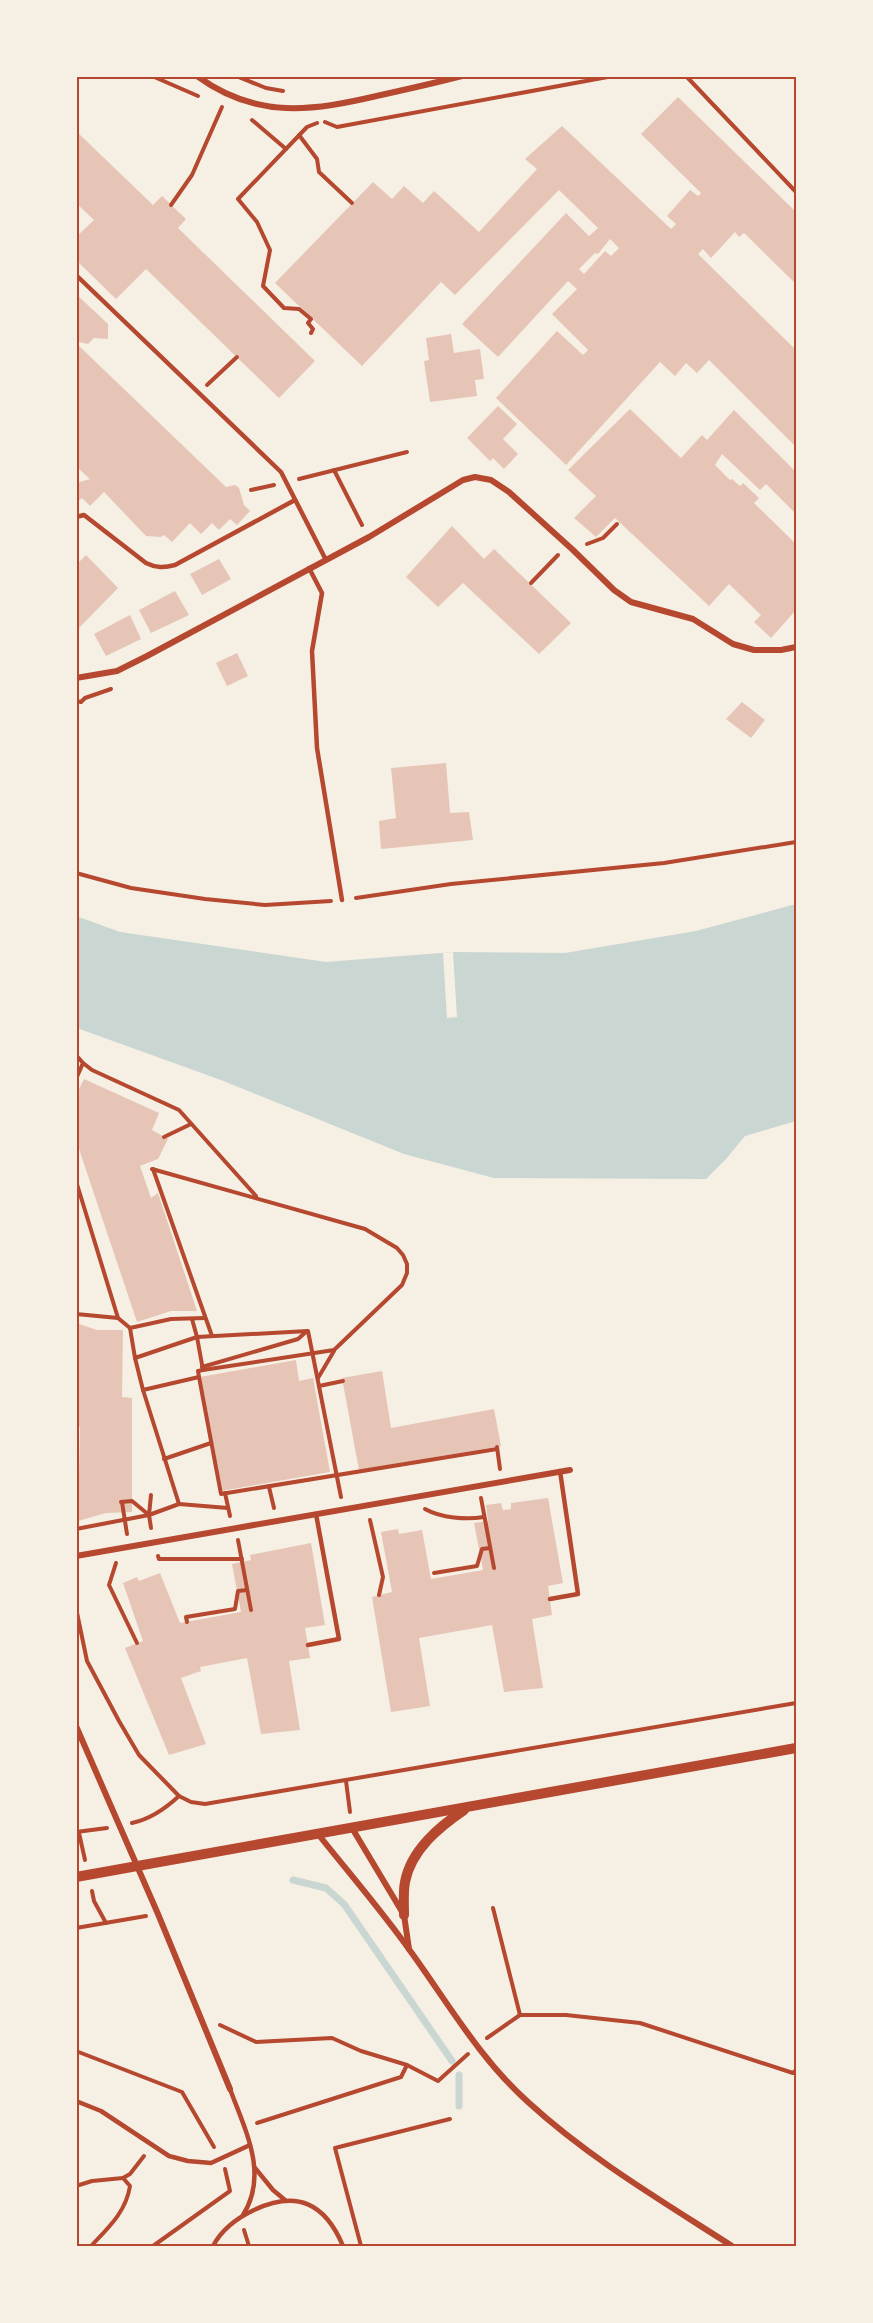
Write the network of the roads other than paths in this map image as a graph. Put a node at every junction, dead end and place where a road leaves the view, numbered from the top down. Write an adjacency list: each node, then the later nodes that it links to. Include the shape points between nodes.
1 (196, 76): 2 (street, via 211,87 256,106 298,110 334,106)
2 (462, 76)
3 (76, 275): 4 (lane, via 281,472)
4 (295, 500): 5 (lane, via 165,568 146,563 84,515); 6 (lane)
5 (76, 517)
6 (326, 560): 7 (street); 8 (street, via 462,480 475,477 491,480 508,492 631,602 693,619 733,644 754,650)
7 (309, 568): 9 (street, via 117,671); 10 (lane, via 322,593 312,651 317,748)
8 (796, 647)
9 (76, 678)
10 (342, 900)
11 (570, 1470): 12 (street)
12 (560, 1471): 13 (street); 15 (lane, via 578,1594)
13 (316, 1514): 14 (street); 16 (lane, via 339,1639)
14 (76, 1556)
15 (550, 1599)
16 (308, 1645)
17 (76, 1726): 22 (street)
18 (796, 1748): 19 (street)
19 (469, 1806): 20 (street); 24 (street, via 443,1824 422,1846 405,1881)
20 (352, 1828): 21 (street); 24 (street)
21 (318, 1834): 22 (street); 25 (street)
22 (138, 1866): 23 (street); 26 (street)
23 (76, 1877)
24 (404, 1915): 25 (street)
25 (409, 1950): 34 (street, via 476,2045 511,2086 599,2159)
26 (230, 2090): 28 (lane)
27 (76, 2101): 28 (lane, via 101,2111 169,2156 188,2161 211,2163)
28 (250, 2145): 29 (lane)
29 (255, 2168): 30 (lane); 31 (lane, via 252,2201)
30 (285, 2200): 31 (lane); 33 (lane, via 312,2206 328,2221)
31 (243, 2216): 32 (lane, via 223,2231)
32 (213, 2246)
33 (343, 2247)
34 (732, 2247)

